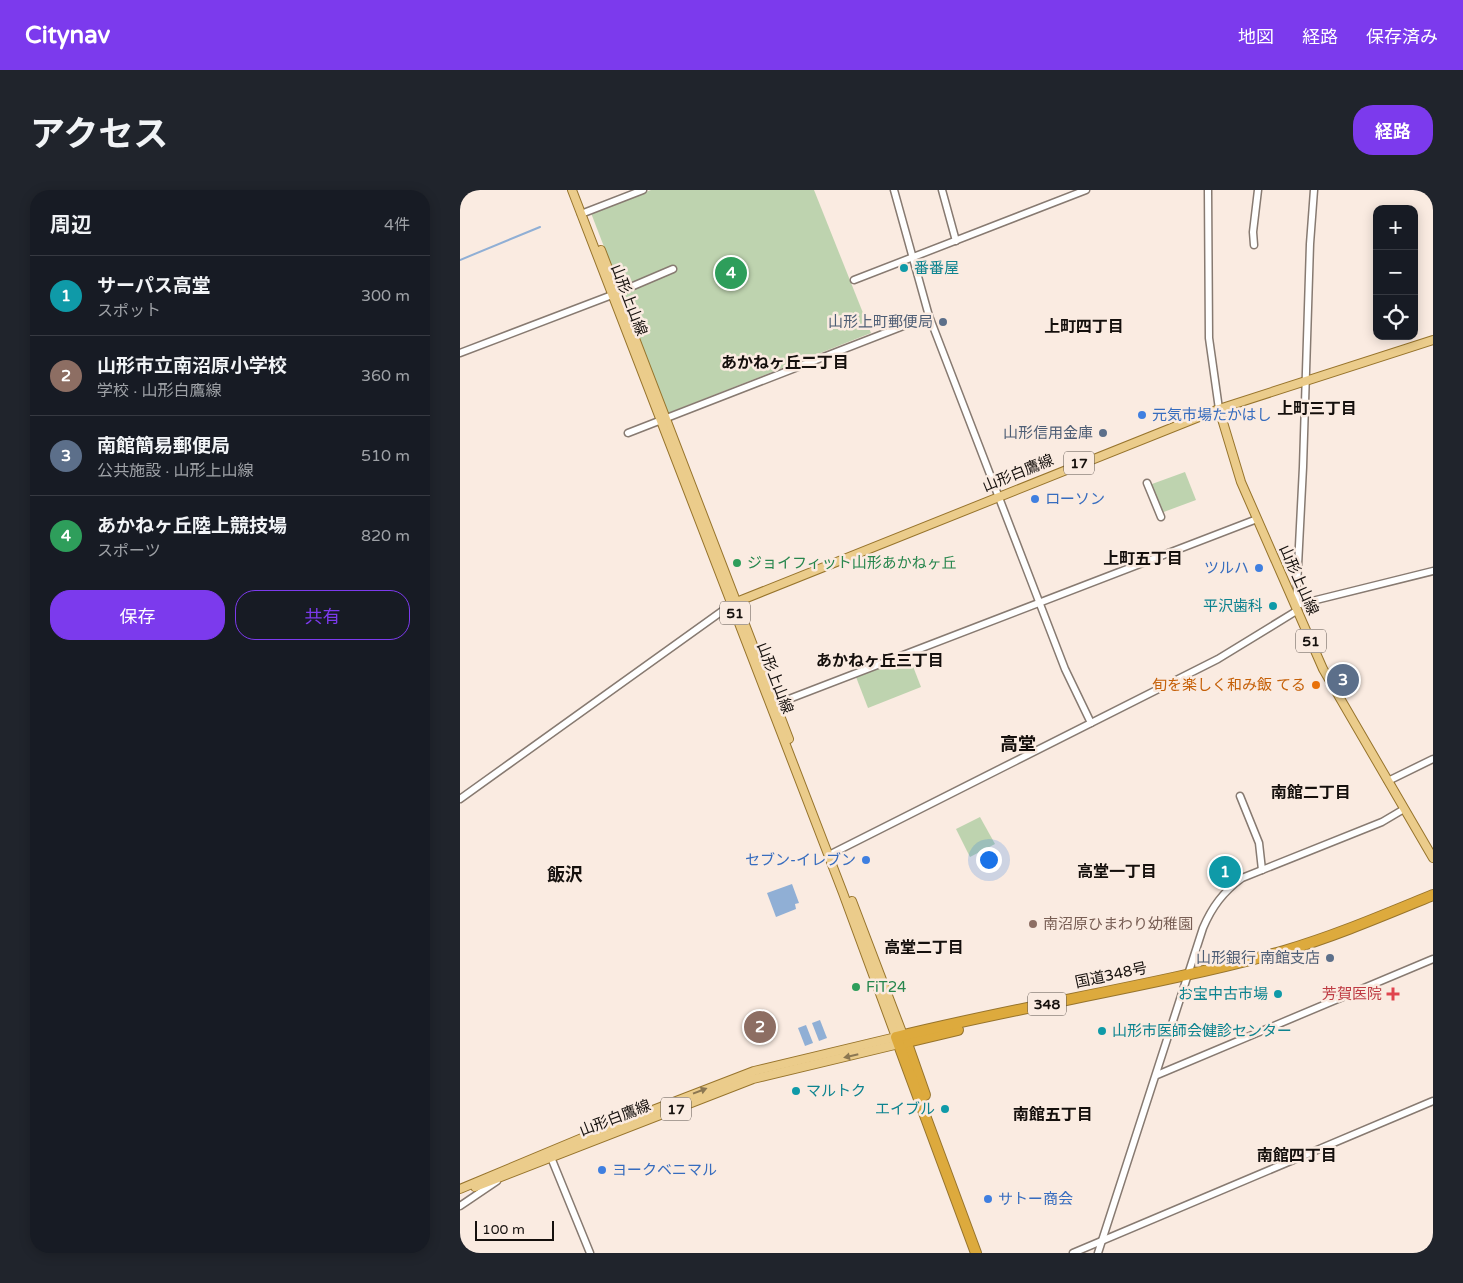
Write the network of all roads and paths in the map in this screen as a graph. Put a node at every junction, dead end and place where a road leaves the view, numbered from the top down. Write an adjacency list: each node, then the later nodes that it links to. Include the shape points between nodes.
1 (572, 190): 11 (main road, 山形上山線 / 51)
2 (578, 190): 11 (main road, 山形上山線 / 51)
3 (643, 190): 10 (street)
4 (894, 190): 14 (street)
5 (942, 190): 12 (street)
6 (1086, 190): 12 (street)
7 (1208, 190): 22 (street, via 1209,338)
8 (1258, 190): 13 (street)
9 (1314, 190): 21 (street)
10 (629, 193): 11 (street)
11 (584, 213): 17 (main road, 山形上山線 / 51)
12 (956, 241): 14 (street)
13 (1254, 245)
14 (913, 258): 16 (street); 18 (street)
15 (673, 269): 17 (street)
16 (854, 280)
17 (615, 294): 20 (street); 23 (main road, 山形上山線 / 51)
18 (928, 316): 23 (street); 26 (street)
19 (1433, 340): 21 (main road, 山形白鷹線 / 17)
20 (460, 353)
21 (1305, 381): 22 (main road, 山形白鷹線 / 17); 32 (street)
22 (1219, 409): 26 (main road, 山形白鷹線 / 17); 28 (main road, 山形上山線 / 51, via 1241,482)
23 (664, 419): 24 (street); 30 (main road, 山形上山線 / 51)
24 (628, 433)
25 (1147, 483): 27 (street)
26 (998, 496): 30 (main road, 山形白鷹線 / 17); 31 (street)
27 (1161, 517)
28 (1257, 519): 31 (street); 32 (main road, 山形上山線 / 51)
29 (1433, 570): 32 (street)
30 (735, 602): 33 (main road, 山形上山線 / 51); 38 (street); 47 (main road, 山形上山線 / 51)
31 (1039, 602): 33 (street); 34 (street, via 1064,669)
32 (1297, 608): 34 (street, via 1218,659); 36 (main road, 山形上山線 / 51, via 1324,670)
33 (776, 704): 40 (main road, 山形上山線 / 51)
34 (1090, 723): 40 (street)
35 (1433, 759): 36 (street)
36 (1388, 781): 39 (main road, 山形上山線 / 51)
37 (1240, 796): 42 (street, via 1259,843)
38 (460, 798)
39 (1404, 809): 41 (main road, 山形上山線 / 51); 42 (street, via 1382,822)
40 (833, 854): 47 (main road, 山形上山線 / 51)
41 (1433, 858)
42 (1262, 870): 46 (street, via 1242,878 1216,903 1203,928)
43 (1433, 895): 46 (highway, 国道348号 / 348, via 1358,926 1284,951)
44 (1433, 900): 46 (highway, 国道348号 / 348, via 1351,933 1291,952)
45 (1433, 959): 48 (street)
46 (1189, 976): 47 (highway, 国道348号 / 348); 48 (street)
47 (901, 1040): 50 (main road, 山形白鷹線 / 17, via 754,1071); 56 (highway); 57 (highway)
48 (1157, 1075): 54 (street)
49 (1433, 1101): 54 (street)
50 (550, 1154): 51 (main road, 山形白鷹線 / 17); 52 (main road, 山形白鷹線 / 17); 55 (street)
51 (498, 1180): 52 (main road, 山形白鷹線 / 17); 53 (street)
52 (460, 1190)
53 (460, 1206)
54 (1102, 1241): 58 (street); 59 (street)
55 (590, 1253)
56 (976, 1253)
57 (982, 1253)
58 (1073, 1253)
59 (1098, 1253)

